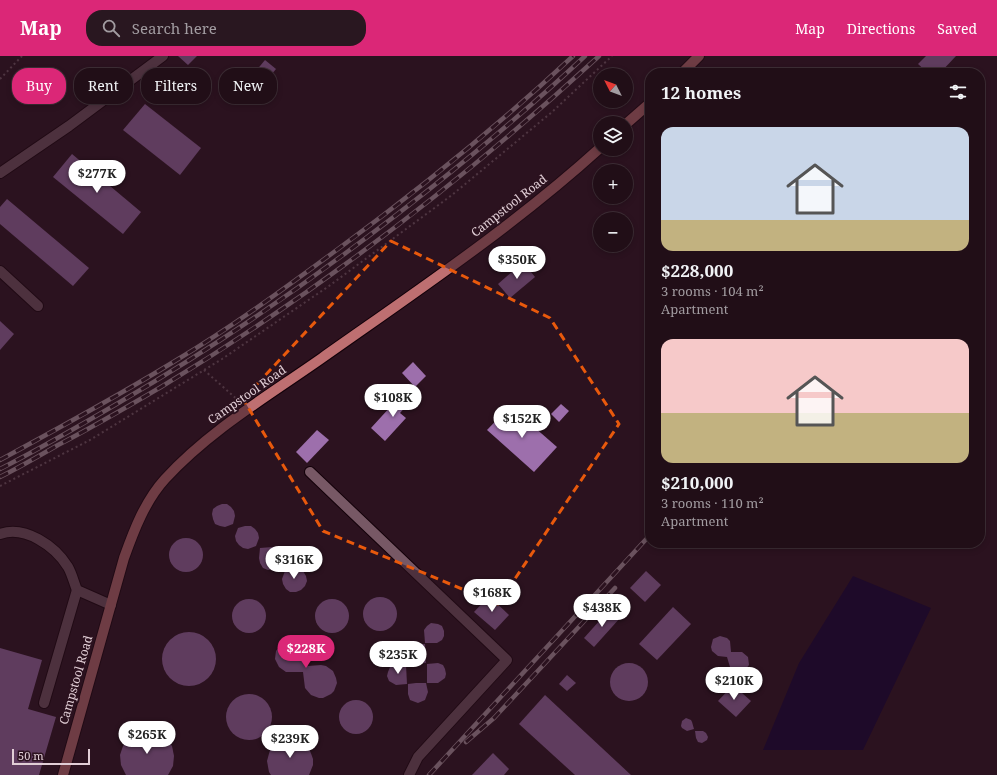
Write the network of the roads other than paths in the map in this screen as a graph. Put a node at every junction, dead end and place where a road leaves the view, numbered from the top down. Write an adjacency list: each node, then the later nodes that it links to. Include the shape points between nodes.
1 (163, 56): 7 (street, via 69,126)
2 (699, 56): 3 (main road)
3 (687, 68)
4 (645, 107): 5 (main road)
5 (633, 118)
6 (593, 154): 13 (main road, Campstool Road, via 533,206 454,265 206,439 164,480 147,505 124,558)
7 (0, 173)
8 (0, 271): 9 (street)
9 (38, 306)
10 (310, 472): 16 (street, via 507,660 418,757)
11 (0, 534): 12 (street, via 8,531 35,537 56,552 68,567)
12 (78, 590): 13 (street); 14 (street)
13 (111, 605): 15 (main road, Campstool Road)
14 (44, 703)
15 (63, 775)
16 (409, 775)

